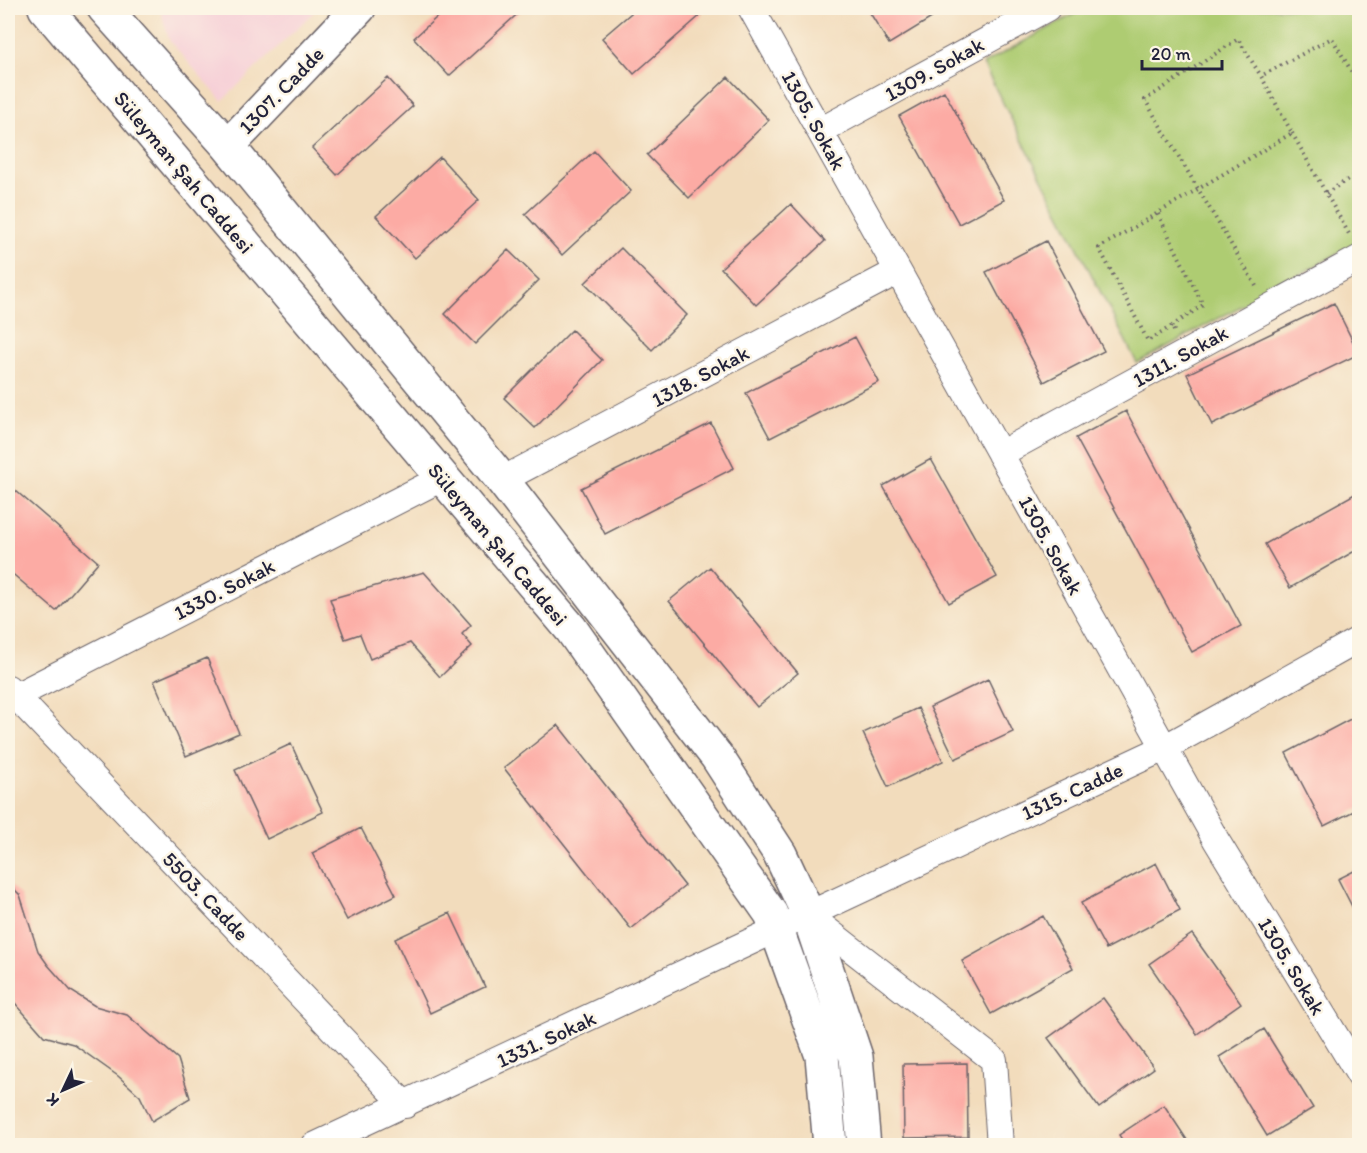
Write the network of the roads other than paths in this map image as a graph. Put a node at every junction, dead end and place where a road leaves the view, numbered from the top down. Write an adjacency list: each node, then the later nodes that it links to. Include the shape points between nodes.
1 (45, 8): 11 (main road, Süleyman Şah Caddesi)
2 (104, 8): 7 (main road, Süleyman Şah Caddesi)
3 (359, 8): 7 (main road, 1307. Cadde)
4 (751, 8): 6 (street, 1305. Sokak)
5 (1047, 8): 6 (street, 1309. Sokak)
6 (820, 131): 9 (street, 1305. Sokak)
7 (228, 146): 12 (main road, Süleyman Şah Caddesi)
8 (1357, 250): 10 (street, 1311. Sokak, via 1269,308)
9 (898, 271): 10 (street, 1305. Sokak); 12 (street, 1318. Sokak)
10 (1000, 454): 15 (street, 1305. Sokak)
11 (442, 478): 14 (street, 1330. Sokak); 17 (main road, Süleyman Şah Caddesi, via 571,629 771,914)
12 (502, 480): 16 (main road, Süleyman Şah Caddesi, via 717,757 780,854)
13 (1359, 639): 15 (street, 1315. Cadde)
14 (10, 695): 20 (street, 5503. Cadde)
15 (1164, 748): 16 (street, 1315. Cadde); 18 (street, 1305. Sokak, via 1216,840)
16 (809, 916): 17 (street, 1315. Cadde); 23 (main road, Süleyman Şah Caddesi, via 856,1058); 24 (street, via 994,1060)
17 (777, 931): 20 (street, 1331. Sokak); 22 (main road, Süleyman Şah Caddesi, via 822,1056)
18 (1351, 1043): 19 (street, 1305. Sokak)
19 (1359, 1076)
20 (405, 1105): 21 (street, 1331. Sokak)
21 (314, 1146)
22 (830, 1146)
23 (864, 1146)
24 (1000, 1146)

